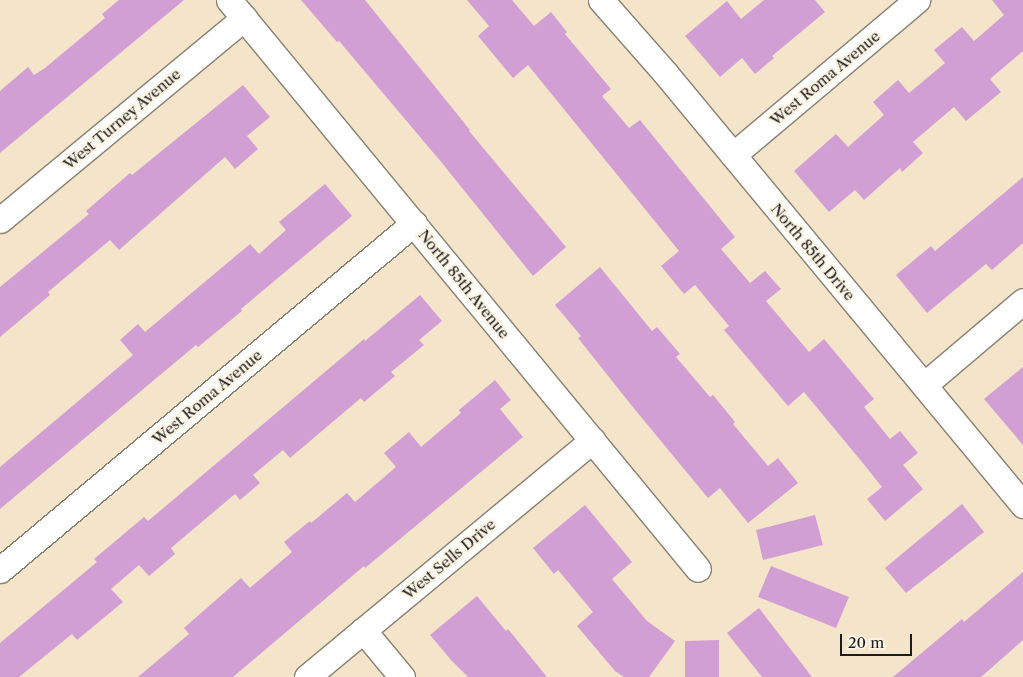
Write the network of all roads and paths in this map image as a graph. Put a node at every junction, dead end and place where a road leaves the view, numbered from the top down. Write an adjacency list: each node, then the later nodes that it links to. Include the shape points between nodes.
1 (601, 0): 4 (street, North 85th Drive)
2 (917, 0): 4 (street, West Roma Avenue)
3 (237, 9): 5 (street, West Turney Avenue); 6 (street, North 85th Avenue)
4 (733, 155): 8 (street, North 85th Drive)
5 (0, 220)
6 (414, 223): 9 (street, North 85th Avenue); 12 (street, West Roma Avenue)
7 (1023, 301): 8 (street)
8 (924, 385): 10 (street, North 85th Drive)
9 (592, 440): 11 (street, North 85th Avenue); 13 (street, West Sells Drive)
10 (1023, 505)
11 (698, 569)
12 (0, 570)
13 (363, 630): 14 (street, West Sells Drive); 15 (street)
14 (307, 677)
15 (402, 677)

